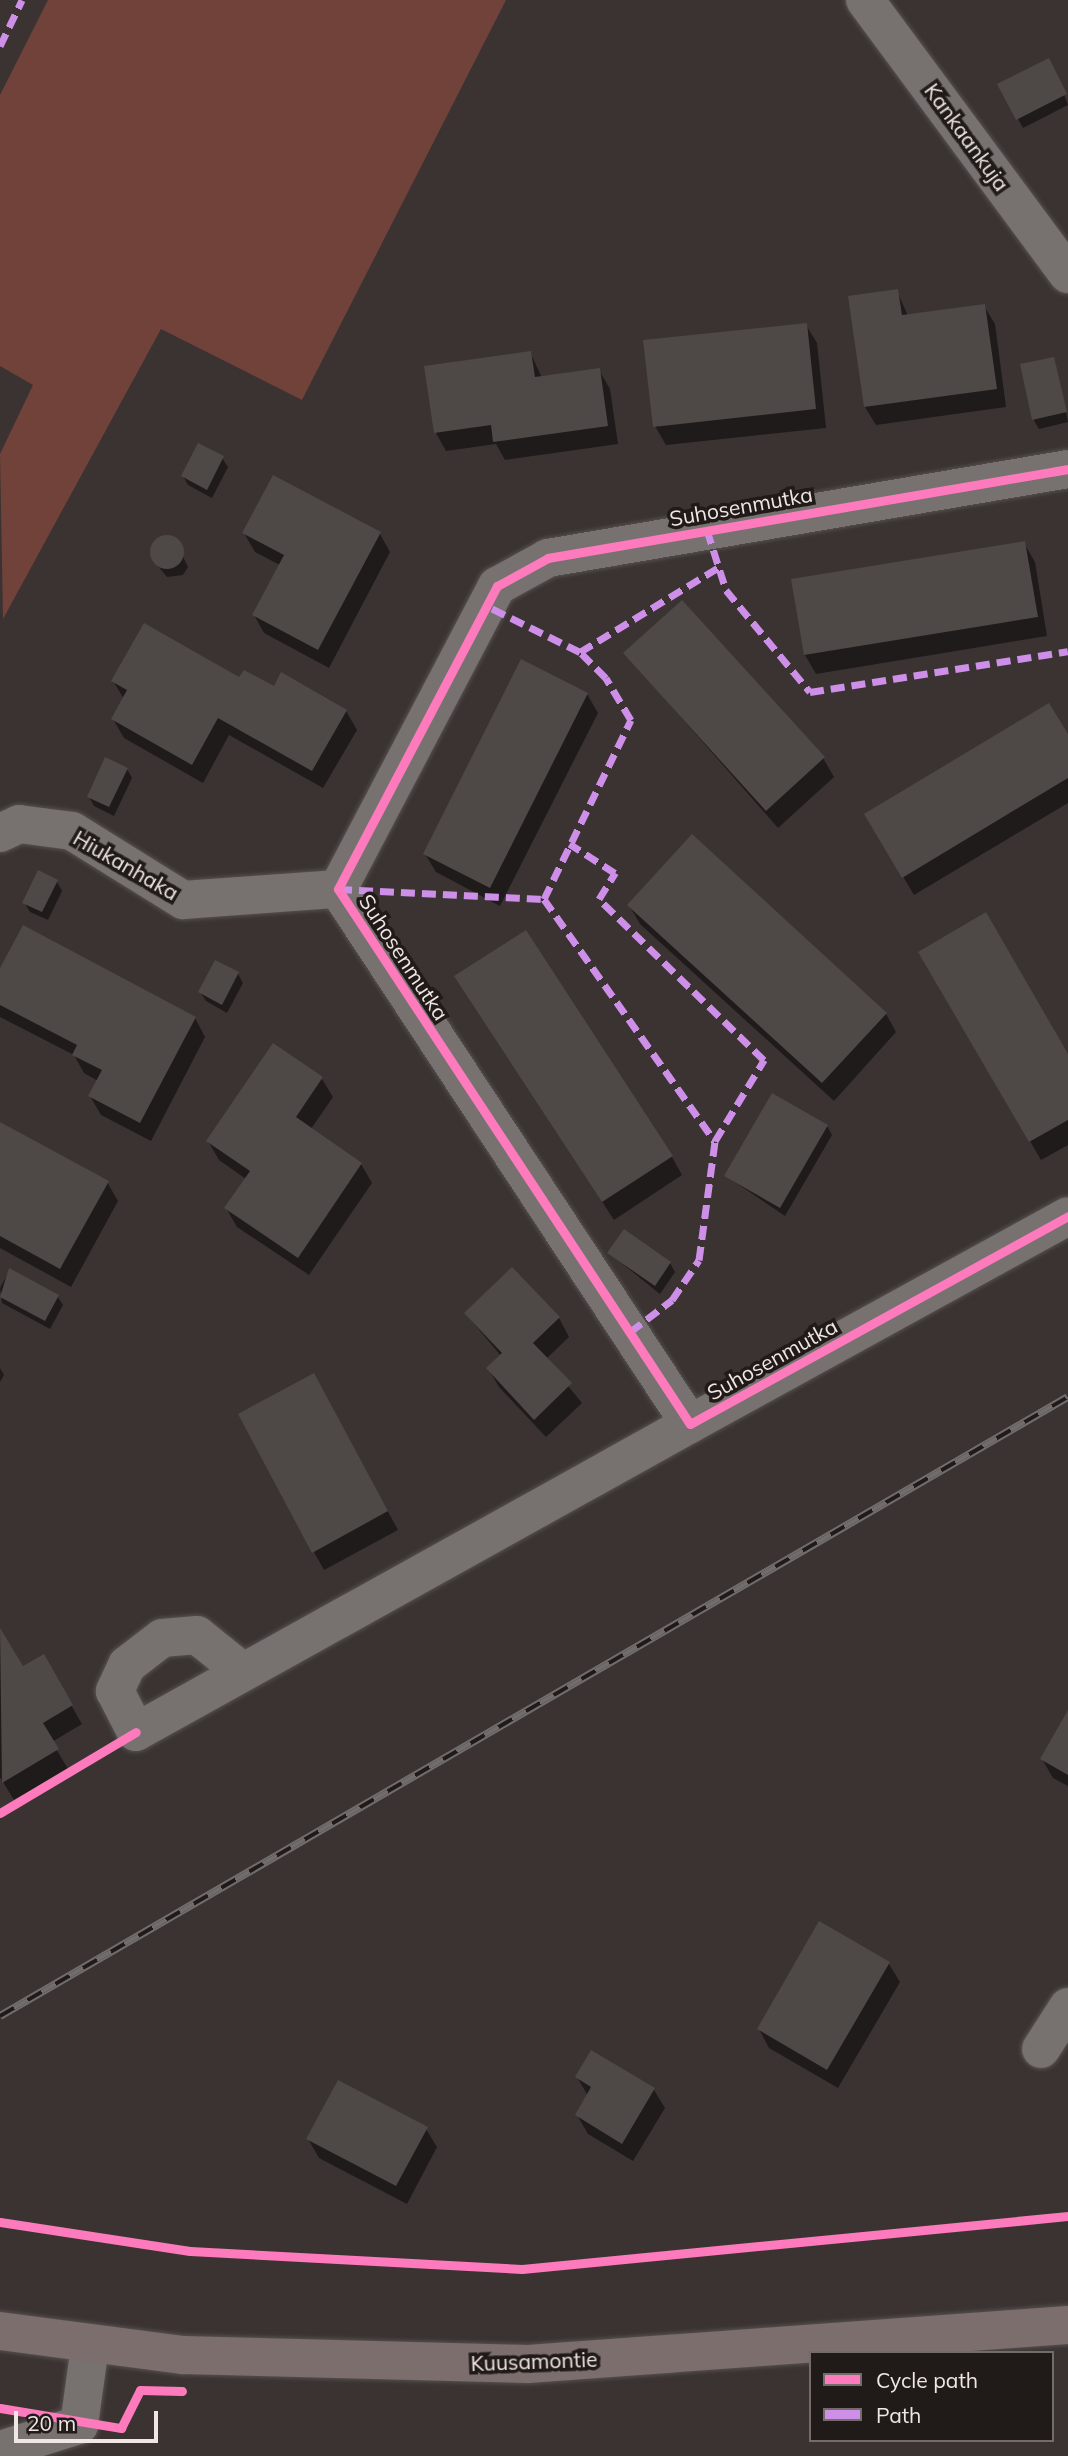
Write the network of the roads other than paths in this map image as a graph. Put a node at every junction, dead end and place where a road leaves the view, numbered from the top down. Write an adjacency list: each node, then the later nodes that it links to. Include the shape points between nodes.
1 (865, 0): 2 (street, Kankaankuja)
2 (1068, 274)
3 (1068, 469): 5 (street, Suhosenmutka, via 548,558 497,586)
4 (0, 833): 5 (street, Hiukanhaka, via 19,824 72,831 183,900)
5 (338, 889): 7 (street, Suhosenmutka)
6 (1068, 1216): 7 (street, Suhosenmutka)
7 (690, 1424): 8 (street, Suhosenmutka)
8 (243, 1672)
9 (1068, 2007): 10 (street)
10 (1041, 2049)
11 (1068, 2326): 13 (main road, Kuusamontie, via 528,2364 329,2362)
12 (0, 2331): 13 (main road, Kuusamontie)
13 (90, 2346): 14 (street, via 79,2425)
14 (0, 2450)

